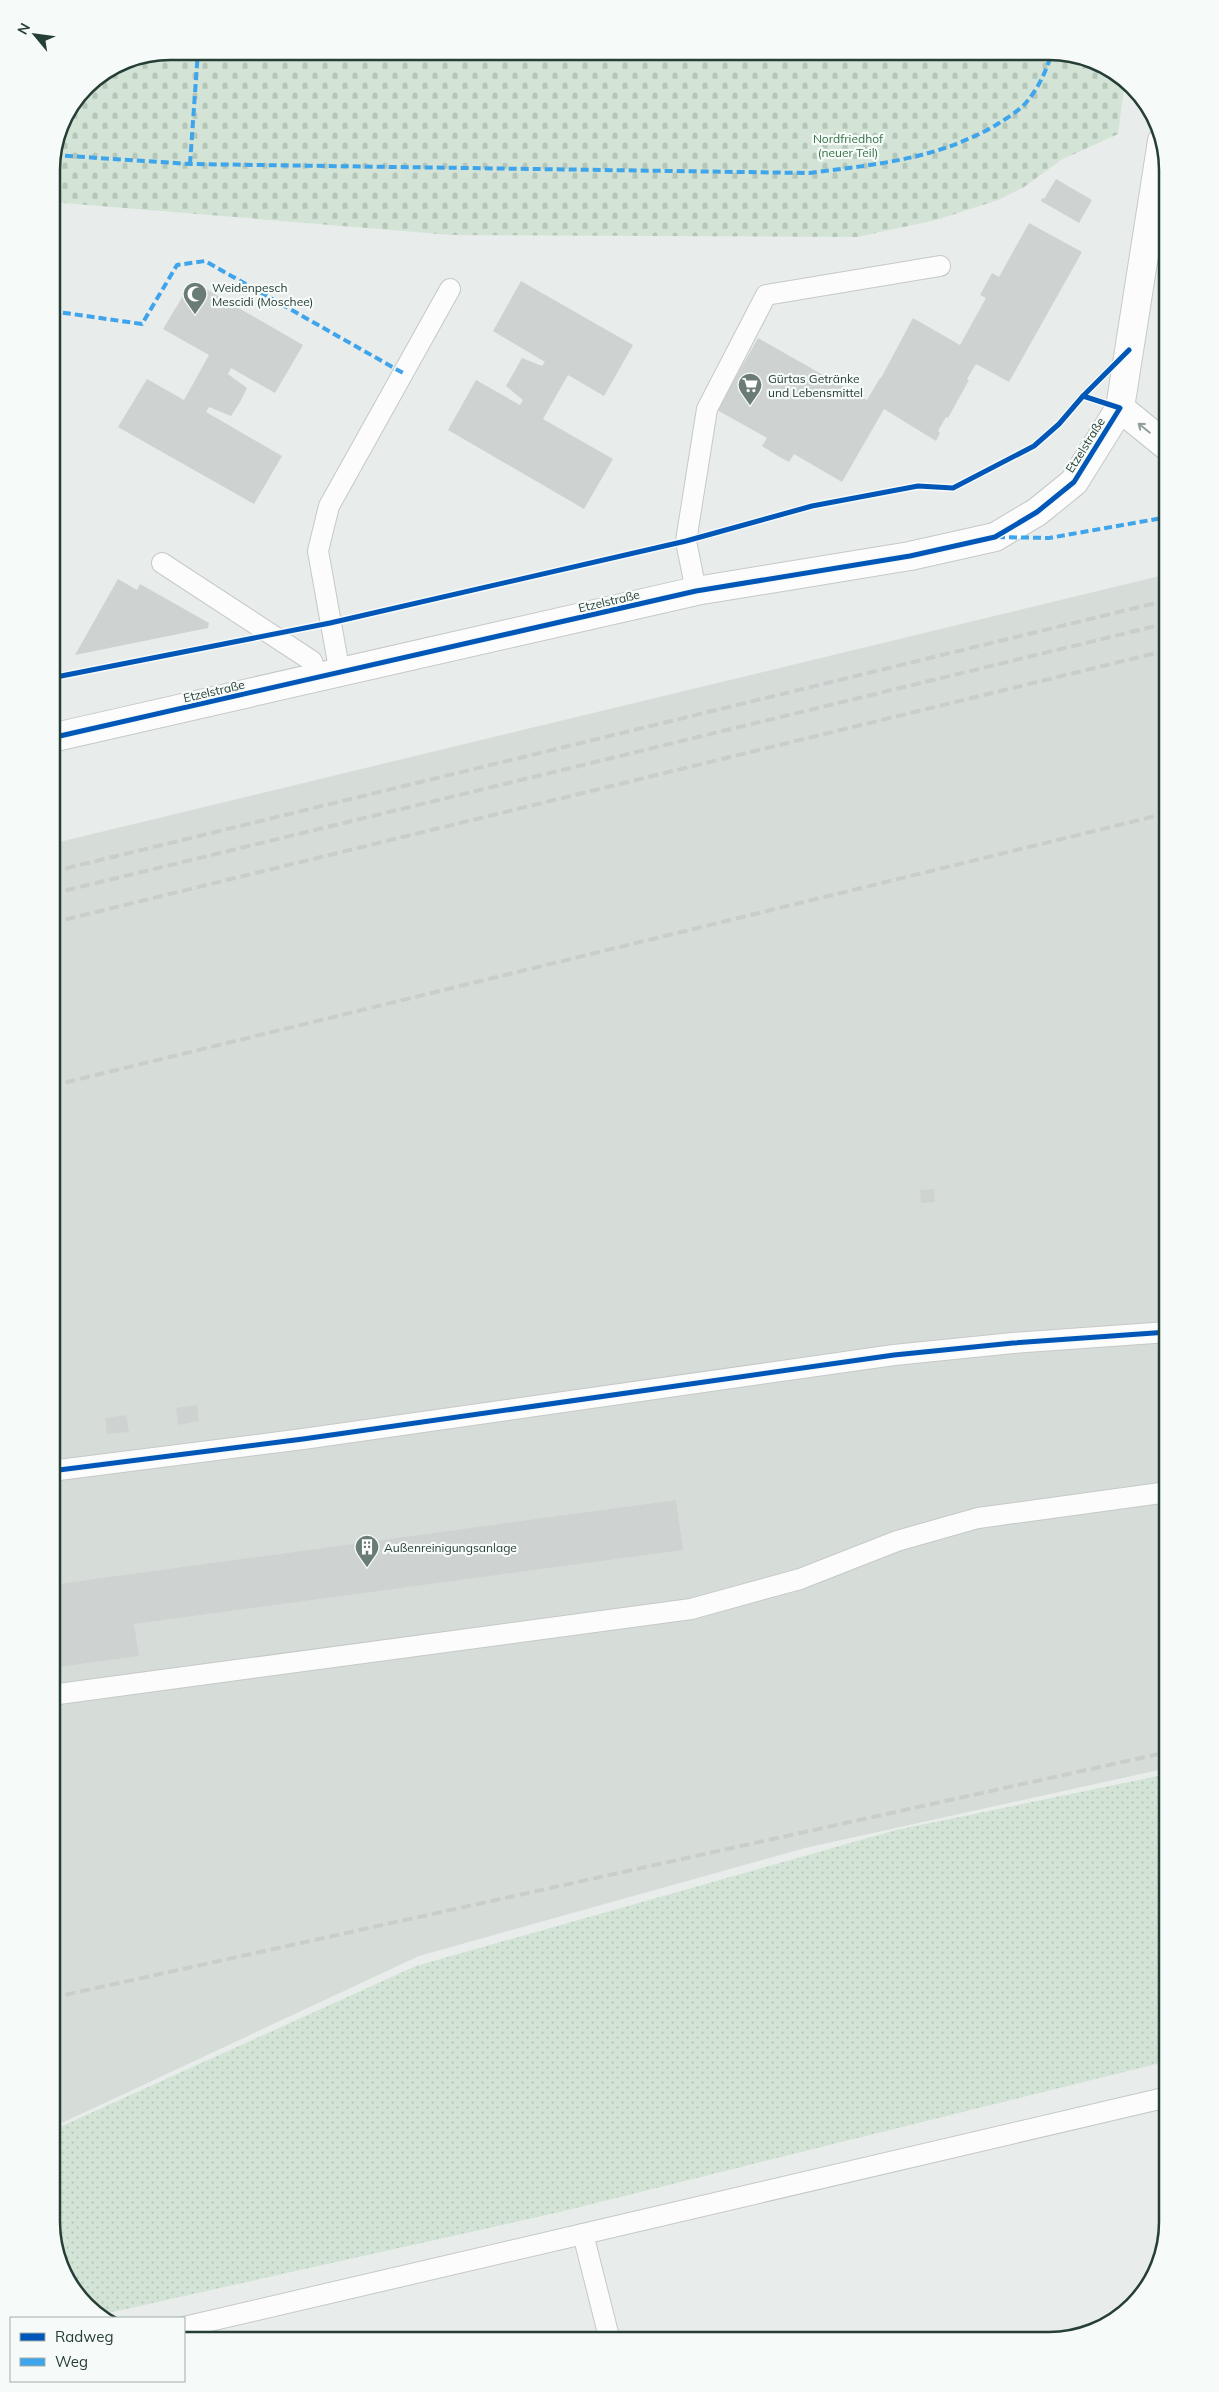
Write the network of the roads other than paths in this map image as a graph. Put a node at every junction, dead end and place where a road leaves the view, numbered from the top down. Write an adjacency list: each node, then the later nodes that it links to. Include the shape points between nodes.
1 (1159, 163): 4 (street)
2 (940, 266): 7 (lane, via 766,295 708,409 686,541)
3 (450, 289): 8 (lane, via 329,506 318,551)
4 (1120, 408): 5 (street, Etzelstraße, one-way to 4); 7 (street, Etzelstraße, via 1074,482 1037,512 995,537 910,556)
5 (1159, 440)
6 (162, 563): 8 (lane, via 312,661)
7 (696, 592): 8 (street, Etzelstraße)
8 (328, 676): 9 (street, Etzelstraße)
9 (60, 736)
10 (1159, 1333): 11 (lane, via 1013,1342 894,1355)
11 (60, 1471)
12 (1159, 1493): 13 (lane, via 978,1518 897,1541 800,1579 691,1609)
13 (60, 1694)
14 (1159, 2099): 15 (lane)
15 (584, 2234): 16 (lane); 17 (lane)
16 (185, 2327)
17 (608, 2332)

